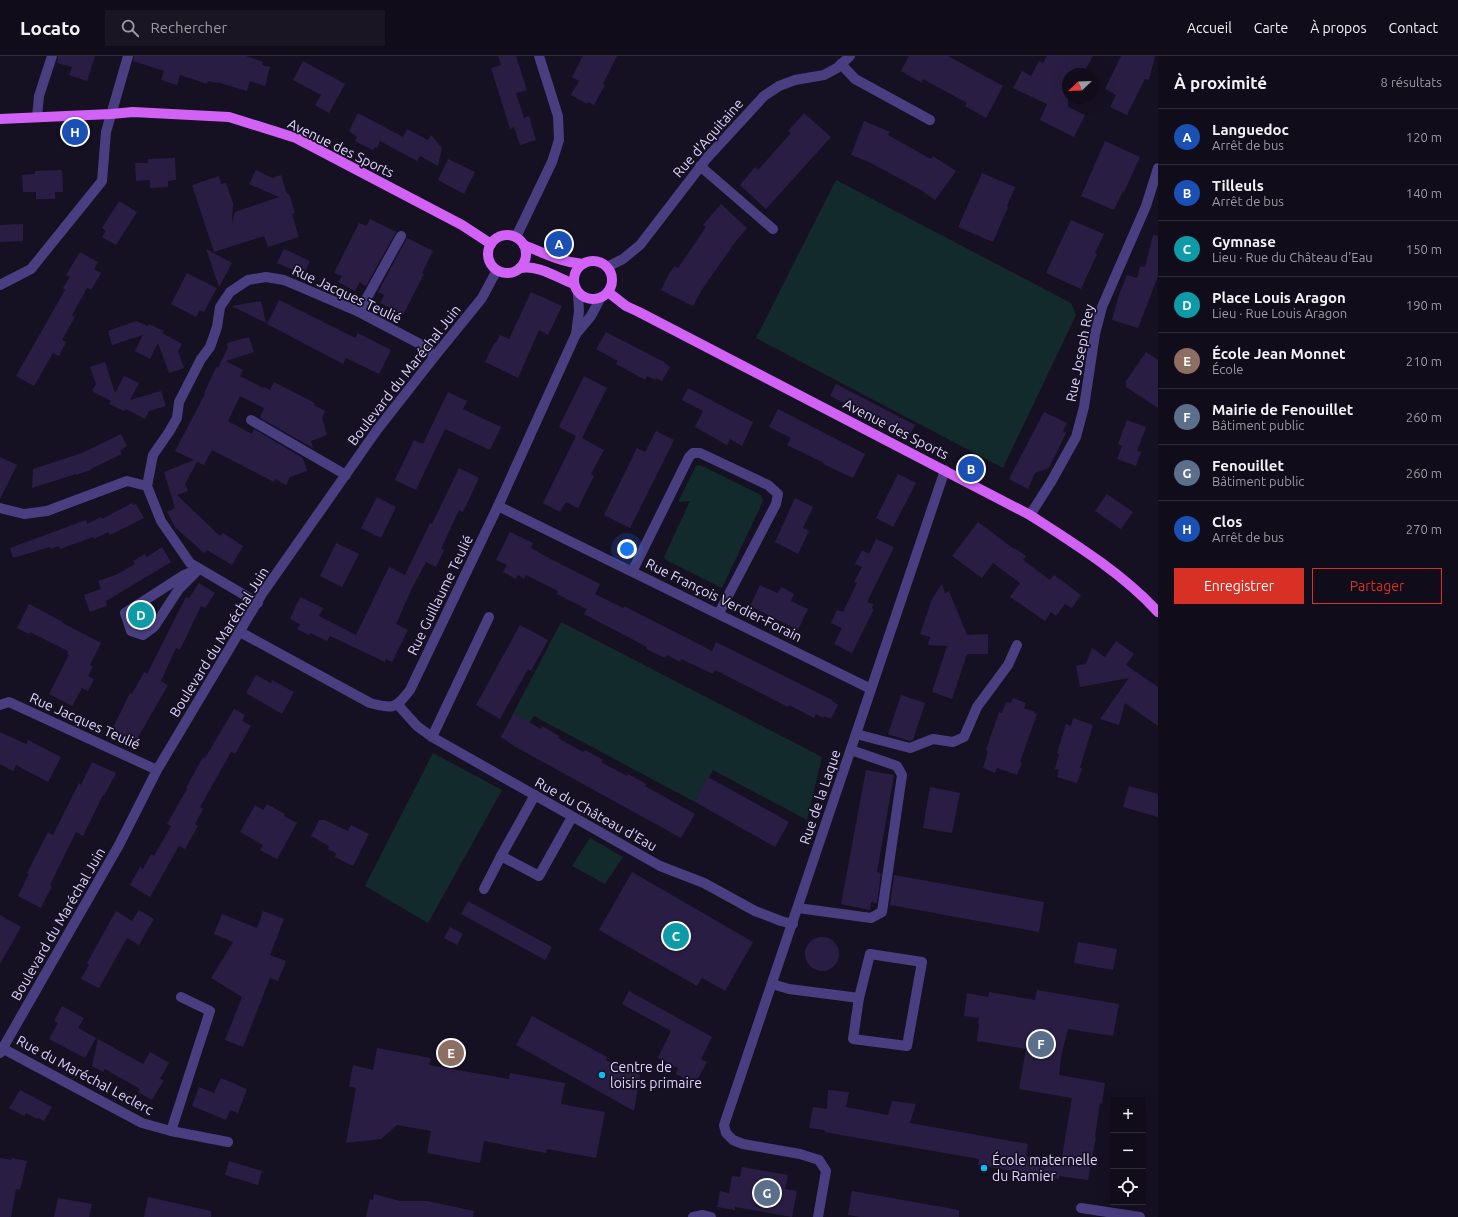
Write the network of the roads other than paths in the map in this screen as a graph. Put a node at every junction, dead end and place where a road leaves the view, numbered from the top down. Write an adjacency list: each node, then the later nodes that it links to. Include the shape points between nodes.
1 (52, 56): 7 (street, via 39,96)
2 (128, 56): 6 (street)
3 (540, 56): 14 (street, via 558,116 559,140 552,162)
4 (850, 56): 5 (street, Rue d'Aquitaine)
5 (841, 64): 9 (street, via 855,80); 10 (street, Rue d'Aquitaine, via 824,75 796,80 764,96)
6 (111, 114): 7 (main road, Avenue des Sports); 15 (main road, Avenue des Sports, via 133,112 229,117 296,138 462,225); 21 (street, via 106,132 102,181 31,269)
7 (37, 117): 8 (main road, Avenue des Sports)
8 (0, 119)
9 (930, 120)
10 (700, 166): 12 (street); 19 (street, Rue d'Aquitaine, via 640,245 624,259)
11 (1158, 168): 34 (street, Rue Joseph Rey, via 1146,206 1102,307 1076,437 1052,482)
12 (773, 229)
13 (401, 236): 25 (street)
14 (516, 237): 15 (main road, via 502,236); 16 (main road)
15 (491, 244): 20 (main road, via 488,258)
16 (524, 245): 17 (main road, via 552,258); 18 (main road, via 526,257)
17 (582, 264): 19 (main road, via 596,261); 22 (main road, via 573,278)
18 (520, 268): 20 (main road, via 509,273); 22 (main road, via 531,266 545,271)
19 (607, 268): 23 (main road, via 612,280)
20 (497, 270): 27 (street, Boulevard du Maréchal Juin, via 482,298)
21 (0, 285)
22 (576, 289): 24 (main road, via 584,298); 26 (street, Rue Guillaume Teulié, via 579,311)
23 (608, 292): 24 (main road); 29 (main road, Avenue des Sports, via 626,306)
24 (600, 299): 26 (street, Rue Guillaume Teulié, via 591,316)
25 (359, 312): 27 (street, Rue Jacques Teulié, via 420,344); 31 (street, Rue Jacques Teulié, via 284,280 248,280 230,292 220,307 210,347 179,402 177,418 153,455)
26 (576, 334): 32 (street, Rue Guillaume Teulié)
27 (435, 356): 30 (street, Boulevard du Maréchal Juin, via 377,430)
28 (251, 420): 30 (street)
29 (945, 470): 34 (main road, Avenue des Sports); 43 (street, Rue de la Laque)
30 (346, 475): 37 (street, Boulevard du Maréchal Juin)
31 (147, 486): 33 (street, via 127,481 47,511 24,514); 35 (street, via 161,521 190,563)
32 (498, 506): 36 (street, Rue François Verdier-Forain); 45 (street, Rue Guillaume Teulié, via 410,690)
33 (0, 508)
34 (1030, 515): 38 (main road, Avenue des Sports, via 1103,565 1143,596)
35 (199, 569): 35 (street, via 184,575 125,613 131,631 143,635 154,627 179,589); 37 (street)
36 (632, 570): 39 (street, Rue François Verdier-Forain); 39 (street, via 693,453 700,453 768,485 778,494 776,504)
37 (258, 603): 41 (street, Boulevard du Maréchal Juin)
38 (1158, 612)
39 (718, 613): 43 (street, Rue François Verdier-Forain)
40 (489, 616): 47 (street)
41 (240, 632): 45 (street, via 370,703 387,707); 49 (street, Boulevard du Maréchal Juin)
42 (1017, 644): 46 (street, via 1008,664 977,707 964,737 953,742 933,739 910,748)
43 (871, 689): 46 (street, Rue de la Laque)
44 (0, 705): 49 (street, Rue Jacques Teulié, via 9,702)
45 (398, 705): 47 (street, Rue du Château d'Eau, via 416,726)
46 (856, 734): 48 (street, Rue de la Laque)
47 (432, 737): 50 (street, Rue du Château d'Eau)
48 (850, 750): 54 (street, Rue de la Laque); 54 (street, via 897,766 902,775 882,912 871,918)
49 (157, 770): 59 (street, Boulevard du Maréchal Juin, via 115,852)
50 (535, 796): 51 (street, Rue du Château d'Eau); 52 (street)
51 (572, 817): 52 (street, via 539,876); 55 (street, Rue du Château d'Eau, via 660,866 704,883 755,911)
52 (501, 856): 53 (street)
53 (484, 889)
54 (798, 908): 55 (street, Rue de la Laque)
55 (793, 924): 56 (street, Rue de la Laque)
56 (772, 984): 58 (street, via 789,989); 63 (street, Rue de la Laque, via 724,1125 726,1133 742,1144 800,1154 819,1160 826,1171)
57 (181, 997): 60 (street, via 210,1011)
58 (859, 998): 58 (street, via 853,1039 907,1046 922,962 870,954)
59 (1, 1049): 60 (street, Rue du Maréchal Leclerc, via 121,1113)
60 (170, 1132): 61 (street, Rue du Maréchal Leclerc)
61 (228, 1142)
62 (1081, 1208): 64 (street)
63 (818, 1217)
64 (1140, 1217)

